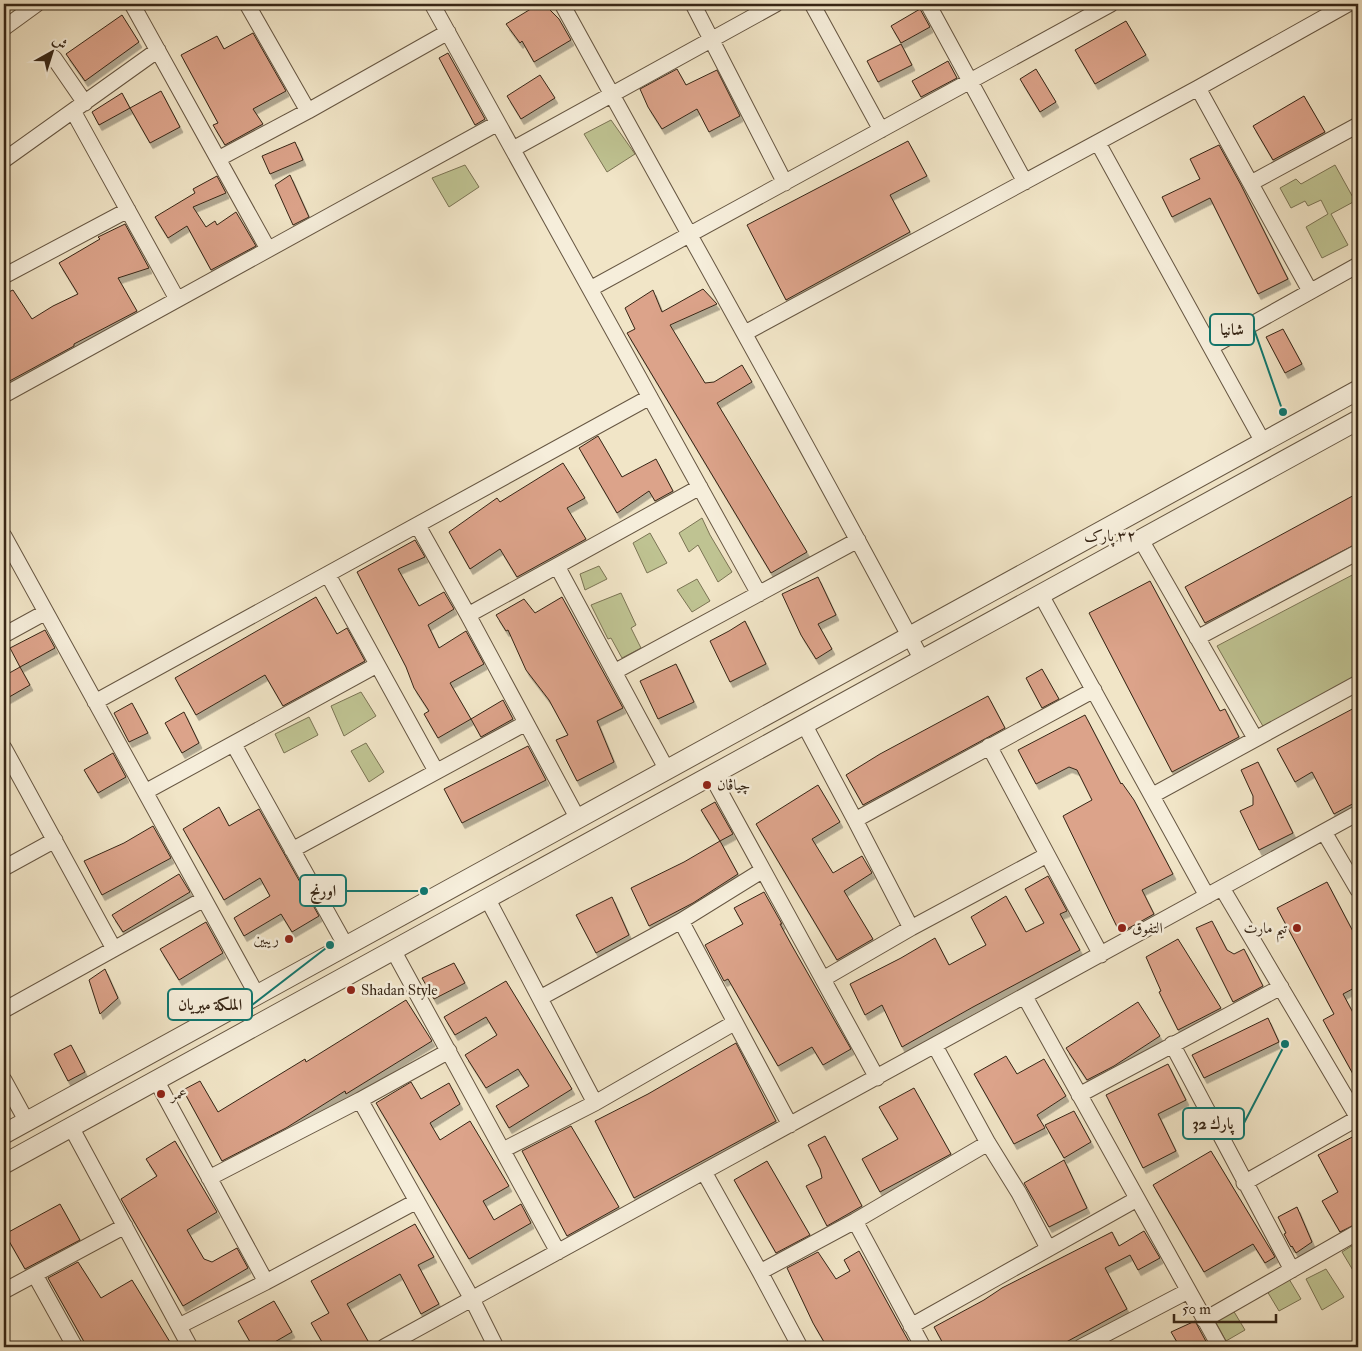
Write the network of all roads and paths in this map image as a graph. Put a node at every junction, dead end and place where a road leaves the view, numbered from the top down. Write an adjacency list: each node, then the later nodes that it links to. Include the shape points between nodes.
1 (37, 4): 12 (street)
2 (132, 4): 15 (street)
3 (247, 4): 21 (street)
4 (432, 4): 13 (street)
5 (562, 4): 19 (street)
6 (693, 4): 14 (street)
7 (776, 4): 14 (street)
8 (812, 4): 24 (street)
9 (928, 4): 17 (street)
10 (1111, 4): 17 (street)
11 (1340, 6): 18 (street)
12 (4, 28)
13 (448, 32): 21 (street); 22 (street)
14 (712, 39): 19 (street); 30 (street)
15 (158, 50): 20 (street); 27 (street)
16 (54, 58): 20 (street)
17 (970, 81): 24 (street); 29 (street)
18 (1198, 88): 25 (street); 31 (street)
19 (612, 94): 26 (street); 33 (street)
20 (78, 107): 28 (street); 32 (street)
21 (308, 111): 27 (street)
22 (498, 123): 26 (street); 34 (street)
23 (1358, 125): 31 (street)
24 (881, 130): 30 (street)
25 (1098, 142): 29 (street); 41 (street)
26 (513, 149): 37 (street)
27 (218, 159): 34 (street)
28 (4, 160)
29 (1025, 182): 40 (street)
30 (785, 183): 33 (street)
31 (1251, 183): 38 (street)
32 (128, 210): 36 (street); 39 (street)
33 (689, 236): 37 (street); 40 (street)
34 (268, 249): 39 (street)
35 (1358, 265): 38 (street)
36 (4, 276)
37 (590, 289): 44 (street)
38 (1310, 291): 41 (street)
39 (177, 299): 43 (street)
40 (746, 334): 51 (street)
41 (1211, 347): 47 (street)
42 (1353, 392): 45 (street); 47 (street)
43 (4, 395)
44 (650, 397): 48 (street); 49 (street)
45 (1358, 416)
46 (1358, 420): 52 (street)
47 (1263, 442): 62 (street)
48 (700, 487): 55 (street); 57 (street)
49 (418, 526): 56 (street); 60 (street)
50 (4, 536): 54 (street)
51 (858, 540): 57 (street); 62 (street)
52 (1141, 540): 58 (street); 63 (street)
53 (1358, 552): 63 (street)
54 (8, 554): 59 (street)
55 (557, 566): 60 (street); 66 (street)
56 (328, 575): 65 (street); 69 (street)
57 (758, 594): 66 (street)
58 (1041, 595): 64 (street); 68 (street)
59 (46, 612): 61 (street); 69 (street)
60 (468, 615): 70 (street)
61 (4, 635)
62 (910, 636): 64 (street); 76 (street)
63 (1197, 638): 72 (street)
64 (922, 660): 71 (street)
65 (378, 666): 73 (street); 77 (street)
66 (614, 672): 76 (street)
67 (1358, 683): 72 (street)
68 (1094, 690): 74 (street); 80 (street)
69 (95, 702): 79 (street)
70 (526, 723): 77 (street); 82 (street)
71 (804, 724): 78 (street); 83 (street)
72 (1255, 738): 80 (street)
73 (234, 745): 79 (street); 86 (street)
74 (988, 746): 83 (street); 87 (street)
75 (4, 748): 85 (street)
76 (667, 770): 82 (street)
77 (436, 771): 86 (street)
78 (712, 775): 89 (street); 93 (street)
79 (145, 792): 94 (street)
80 (1152, 795): 92 (street)
81 (1358, 813): 84 (street)
82 (578, 819): 95 (street)
83 (855, 820): 98 (street)
84 (1324, 832): 90 (street); 91 (street)
85 (55, 840): 88 (street); 100 (street)
86 (292, 850): 99 (street)
87 (1047, 855): 98 (street); 102 (street)
88 (4, 868)
89 (763, 870): 96 (street); 103 (street)
90 (1222, 888): 92 (street); 104 (street)
91 (1358, 890)
92 (1207, 896): 102 (street)
93 (487, 898): 97 (street); 107 (street)
94 (204, 899): 100 (street); 105 (street)
95 (422, 904): 97 (street); 99 (street)
96 (681, 921): 107 (street); 109 (street)
97 (436, 927): 101 (street)
98 (911, 928): 103 (street)
99 (346, 946): 105 (street)
100 (114, 949): 108 (street)
101 (393, 950): 112 (street); 115 (street)
102 (1101, 954): 106 (street)
103 (823, 979): 113 (street)
104 (1280, 986): 110 (street); 119 (street)
105 (257, 995): 120 (street)
106 (1025, 996): 111 (street); 116 (street)
107 (540, 998): 118 (street)
108 (4, 1010)
109 (734, 1023): 118 (street); 121 (street)
110 (1172, 1044): 116 (street); 129 (street)
111 (935, 1046): 113 (street); 124 (street)
112 (449, 1051): 117 (street); 125 (street)
113 (877, 1078): 121 (street)
114 (4, 1080): 120 (street)
115 (156, 1080): 122 (street); 128 (street)
116 (1079, 1095): 130 (street)
117 (360, 1100): 128 (street); 131 (street)
118 (595, 1103): 125 (street)
119 (1358, 1118): 129 (street)
120 (27, 1122): 123 (street)
121 (790, 1126): 127 (street)
122 (71, 1127): 126 (street); 133 (street)
123 (4, 1134)
124 (988, 1143): 132 (street); 135 (street)
125 (503, 1150): 136 (street)
126 (4, 1164)
127 (704, 1172): 136 (street); 138 (street)
128 (209, 1178): 140 (street)
129 (1244, 1182): 137 (street)
130 (1137, 1199): 135 (street); 142 (street)
131 (418, 1201): 140 (street); 143 (street)
132 (854, 1221): 138 (street); 146 (street)
133 (125, 1226): 139 (street); 145 (street)
134 (1358, 1232): 137 (street)
135 (1048, 1248): 146 (street)
136 (558, 1252): 143 (street)
137 (1292, 1270): 144 (street)
138 (760, 1272): 151 (street)
139 (35, 1274): 141 (street); 148 (street)
140 (266, 1282): 145 (street)
141 (4, 1291)
142 (1188, 1291): 144 (street); 153 (street)
143 (472, 1299): 147 (street); 150 (street)
144 (1204, 1320): 154 (street)
145 (179, 1326): 149 (street)
146 (911, 1326): 152 (street)
147 (392, 1345)
148 (75, 1347)
149 (190, 1347)
150 (496, 1347)
151 (800, 1347)
152 (923, 1347)
153 (1081, 1347)
154 (1220, 1347)

